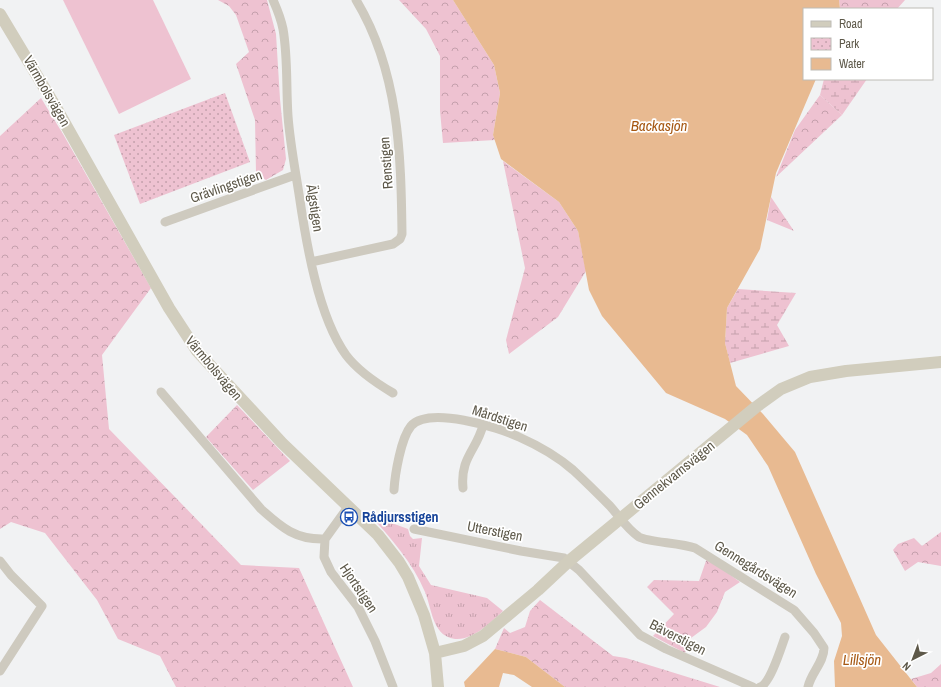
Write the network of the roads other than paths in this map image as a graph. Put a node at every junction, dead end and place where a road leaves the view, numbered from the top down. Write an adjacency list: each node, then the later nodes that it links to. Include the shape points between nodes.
1 (274, 0): 4 (street, Älgstigen, via 284,39 290,138)
2 (356, 0): 6 (street, Renstigen, via 378,46 389,78 400,148 402,234 393,244)
3 (0, 14): 13 (street, Värmbolsvägen, via 197,351 282,443)
4 (295, 175): 5 (street, Grävlingstigen); 6 (street, Älgstigen)
5 (165, 222)
6 (311, 262): 9 (street, Älgstigen, via 340,345 355,365)
7 (941, 362): 14 (street, Gennekvarnsvägen, via 810,377 781,389)
8 (161, 392): 16 (street, via 261,509 284,529 305,539)
9 (393, 394)
10 (483, 425): 11 (street, via 482,432 464,466); 12 (street, Mårdstigen, via 462,420 433,418 417,422 407,432 403,443); 14 (street, Mårdstigen, via 519,437 572,469)
11 (463, 488)
12 (394, 490)
13 (348, 507): 16 (street); 20 (street, Värmbolsvägen, via 378,535 408,577 424,615)
14 (620, 519): 18 (street, Gennekvarnsvägen); 26 (street, Gennegårdsvägen, via 640,538 694,548 794,610 824,648 822,659)
15 (414, 529): 18 (street, Utterstigen, via 521,551 560,556)
16 (325, 539): 22 (street, Hjortstigen, via 324,557 327,565 358,607)
17 (0, 561): 21 (street, via 42,606)
18 (569, 562): 20 (street, Gennekvarnsvägen, via 483,636 464,646); 24 (street, Bäverstigen, via 640,635 656,645)
19 (785, 637): 25 (street, via 768,679)
20 (435, 653): 23 (street, Värmbolsvägen)
21 (0, 671)
22 (393, 687)
23 (438, 687)
24 (753, 687)
25 (760, 687)
26 (808, 687)

